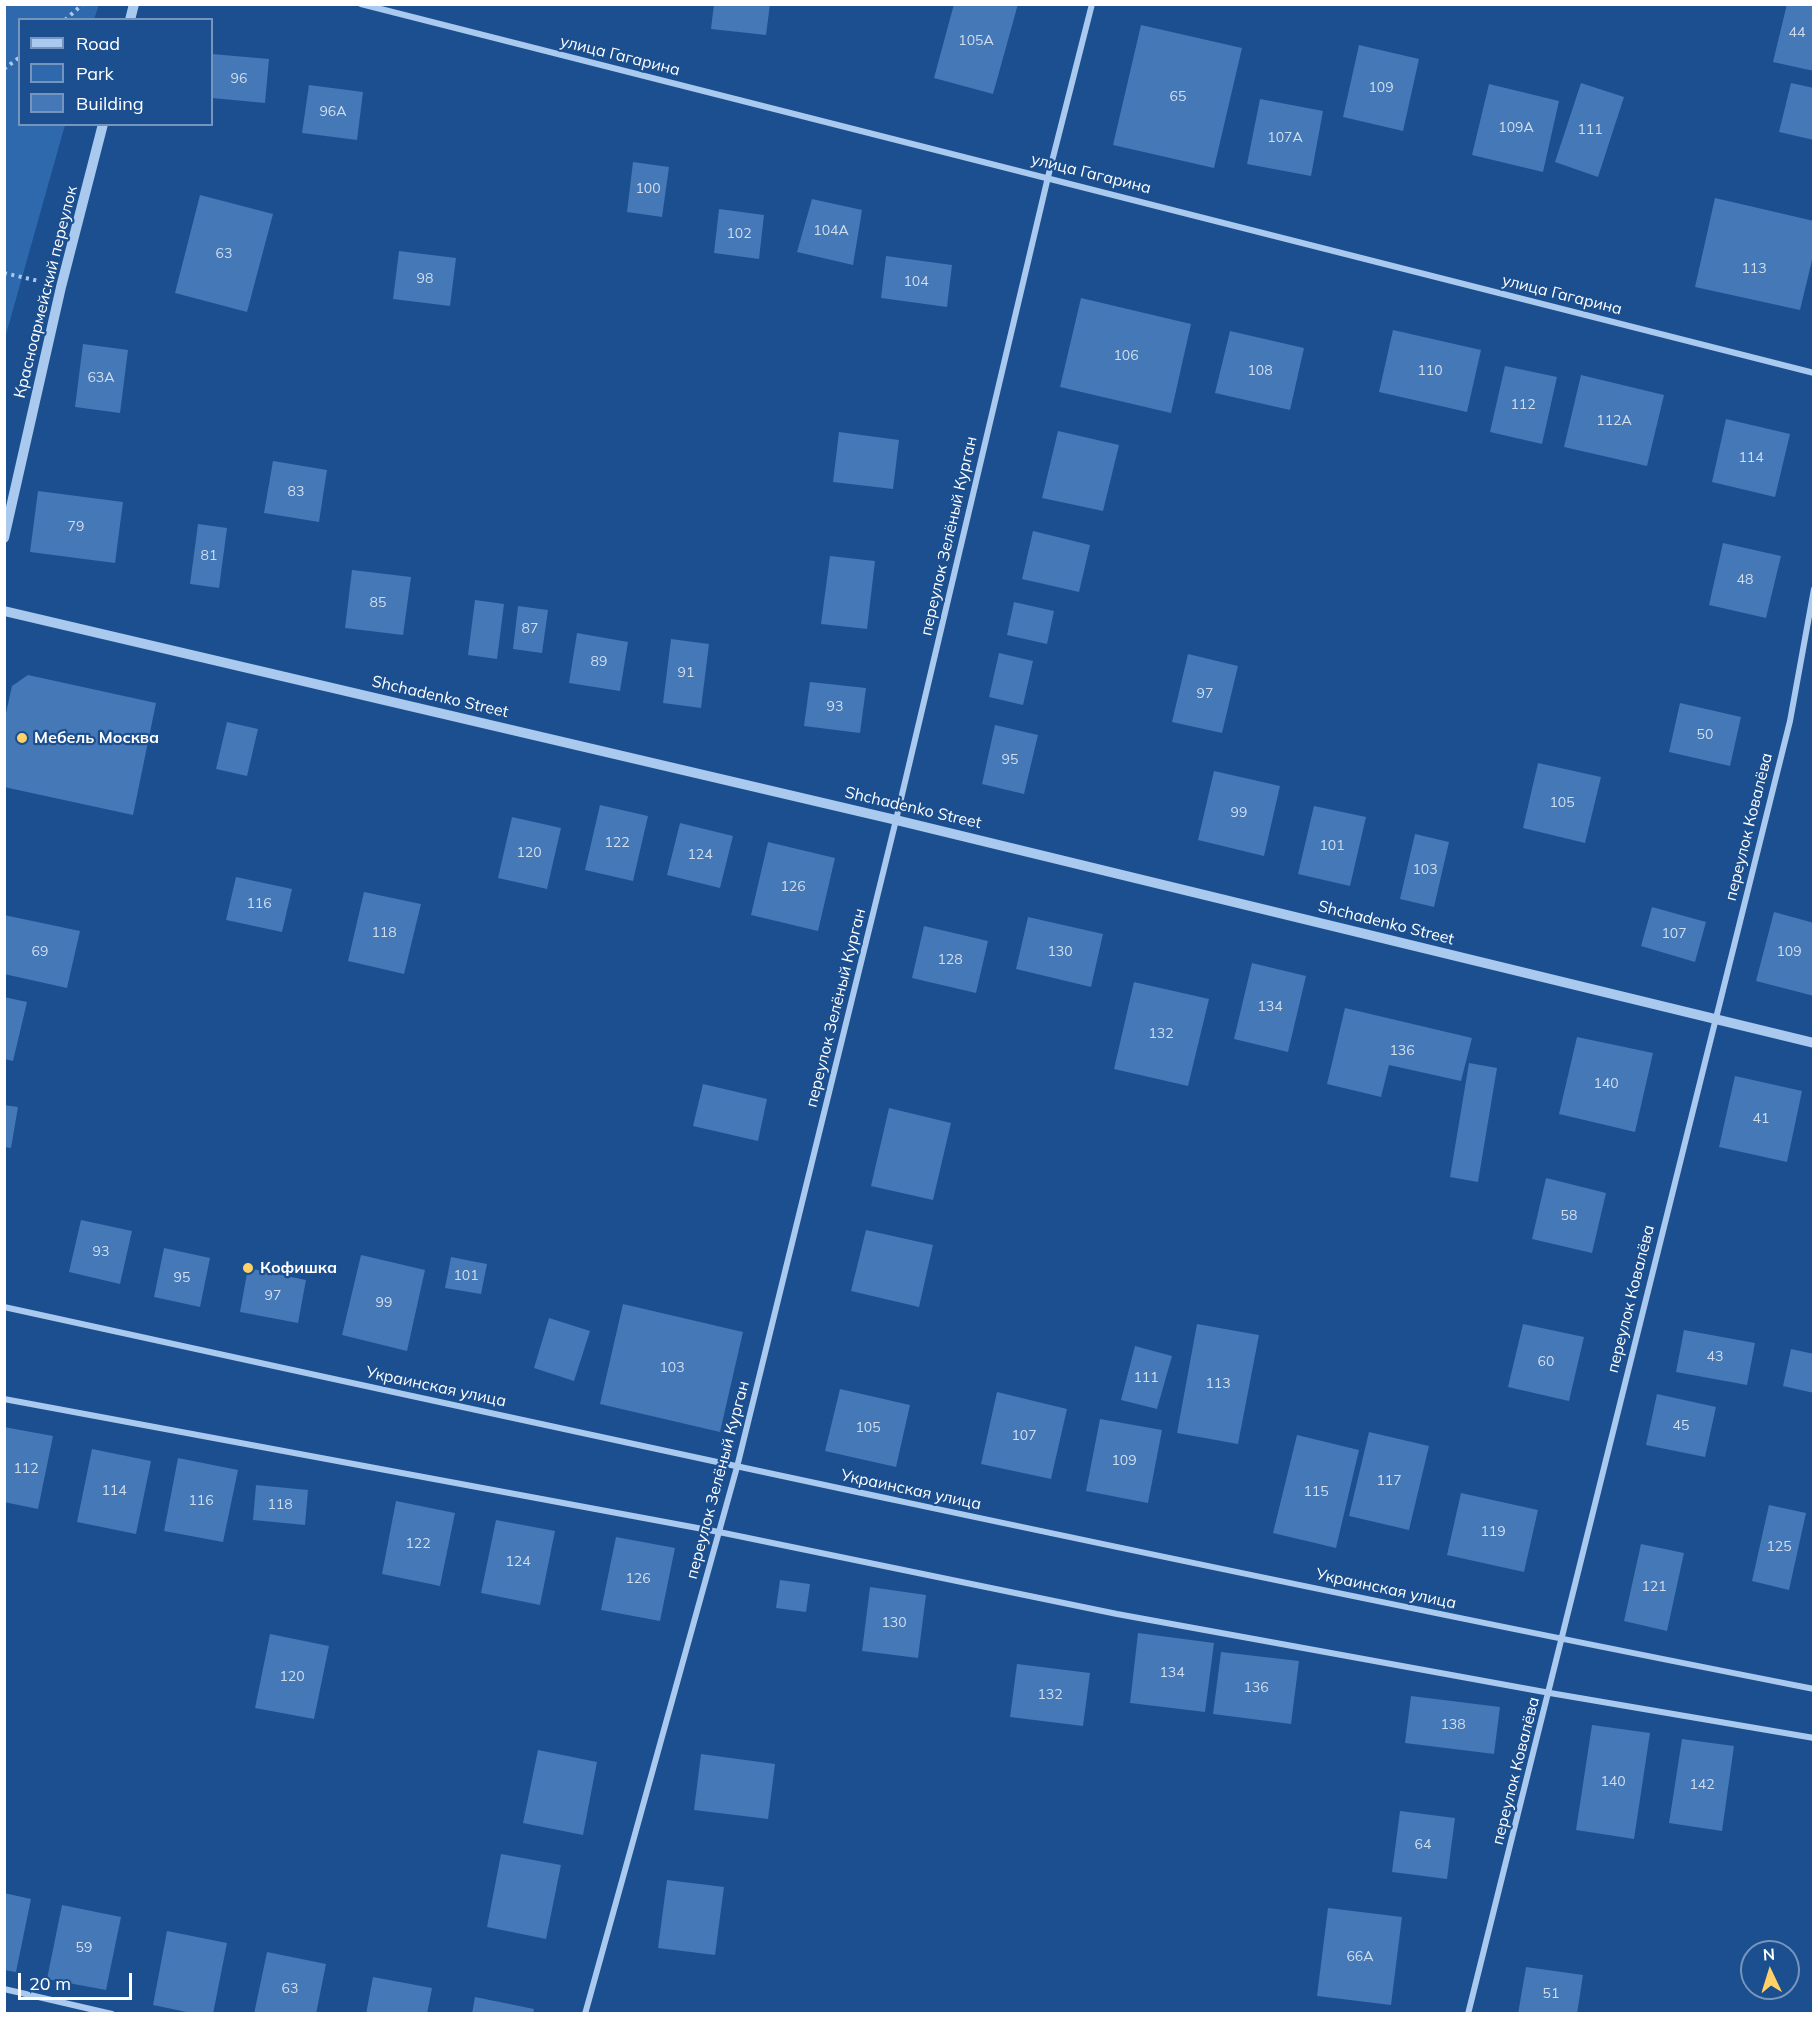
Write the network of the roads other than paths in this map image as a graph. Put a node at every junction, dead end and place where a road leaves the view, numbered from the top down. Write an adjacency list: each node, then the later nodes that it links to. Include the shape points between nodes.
1 (361, 4): 4 (street, улица Гагарина)
2 (1092, 4): 4 (street, переулок Зелёный Курган)
3 (102, 126): 6 (street, Красноармейский переулок, via 61,286)
4 (1048, 177): 5 (street, улица Гагарина); 9 (street, переулок Зелёный Курган)
5 (1814, 373)
6 (4, 538)
7 (1814, 589): 10 (street, переулок Ковалёва, via 1790,721)
8 (4, 611): 9 (street, Shchadenko Street)
9 (896, 820): 10 (street, Shchadenko Street); 14 (street, переулок Зелёный Курган)
10 (1714, 1017): 11 (street, Shchadenko Street); 16 (street, переулок Ковалёва)
11 (1814, 1043)
12 (4, 1307): 14 (street, Украинская улица)
13 (4, 1399): 15 (street)
14 (737, 1467): 15 (street, переулок Зелёный Курган); 16 (street, Украинская улица)
15 (719, 1532): 18 (street, via 1117,1614); 22 (street, переулок Зелёный Курган)
16 (1562, 1639): 17 (street, Украинская улица); 18 (street, переулок Ковалёва)
17 (1814, 1689)
18 (1550, 1693): 19 (street); 23 (street, переулок Ковалёва)
19 (1814, 1738)
20 (4, 1989): 21 (street)
21 (112, 2013)
22 (585, 2013)
23 (1468, 2013)

